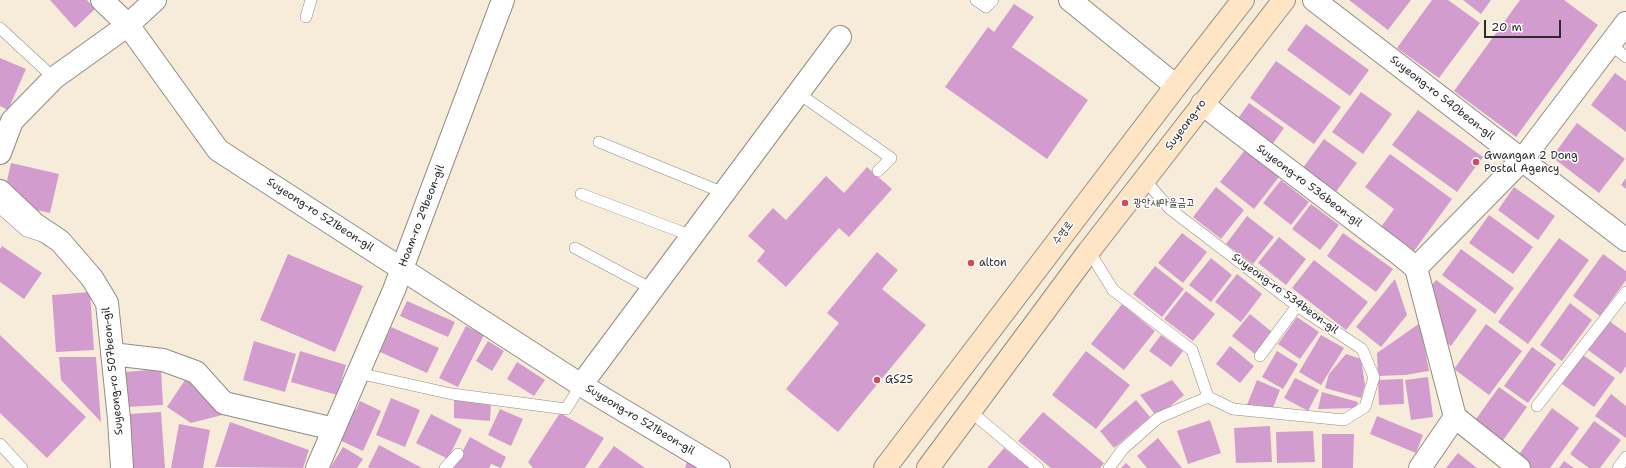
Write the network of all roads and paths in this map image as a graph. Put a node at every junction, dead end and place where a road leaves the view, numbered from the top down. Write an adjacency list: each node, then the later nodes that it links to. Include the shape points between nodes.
1 (102, 0): 13 (street, Suyeong-ro 521beon-gil)
2 (155, 0): 13 (street)
3 (311, 0): 11 (lane)
4 (503, 0): 36 (street, Hoam-ro 29beon-gil)
5 (976, 0): 6 (lane, via 986,7)
6 (993, 0)
7 (1070, 0): 18 (street)
8 (1243, 0): 18 (main road, 수영로)
9 (1284, 0): 20 (main road, Suyeong-ro)
10 (1314, 0): 24 (street, Suyeong-ro 540beon-gil)
11 (306, 17)
12 (1626, 23): 16 (street)
13 (128, 25): 17 (street); 36 (street, Suyeong-ro 521beon-gil, via 218,150)
14 (0, 28): 17 (lane)
15 (840, 37): 19 (street)
16 (1618, 50): 24 (street)
17 (54, 78): 21 (street)
18 (1176, 86): 58 (main road, 수영로)
19 (798, 93): 25 (lane, via 891,158); 28 (street)
20 (1202, 104): 26 (main road, Suyeong-ro); 37 (street, Suyeong-ro 536beon-gil)
21 (6, 118): 23 (street)
22 (599, 142): 28 (lane)
23 (0, 153)
24 (1522, 160): 32 (street, Suyeong-ro 540beon-gil); 37 (street)
25 (878, 171)
26 (1145, 180): 35 (main road, Suyeong-ro); 40 (lane, Suyeong-ro 534beon-gil, via 1170,209)
27 (0, 191): 33 (street, Suyeong-ro 507beon-gil, via 36,225)
28 (724, 193): 31 (street)
29 (581, 194): 31 (lane)
30 (0, 208): 33 (lane, via 26,231)
31 (692, 236): 38 (street)
32 (1626, 240)
33 (60, 241): 41 (street, Suyeong-ro 507beon-gil, via 92,278 106,303)
34 (575, 248): 38 (lane)
35 (1089, 251): 45 (lane, via 1113,290 1192,350); 47 (main road, Suyeong-ro)
36 (402, 268): 43 (street, Hoam-ro 29beon-gil); 44 (street, Suyeong-ro 521beon-gil)
37 (1416, 268): 48 (street)
38 (652, 289): 44 (street)
39 (1626, 292): 46 (lane)
40 (1297, 306): 42 (lane); 45 (lane, Suyeong-ro 534beon-gil, via 1362,349 1374,377 1365,407 1344,420 1233,409)
41 (112, 354): 49 (street, via 163,360 196,372 224,403); 54 (street, Suyeong-ro 507beon-gil, via 120,419)
42 (1260, 356)
43 (358, 374): 44 (lane, Suyeong-ro 521beon-gil, via 452,394 566,409); 49 (street, Hoam-ro 29beon-gil)
44 (581, 385): 57 (street, Suyeong-ro 521beon-gil)
45 (1208, 397): 61 (lane, via 1158,418 1123,449)
46 (1537, 406)
47 (970, 411): 59 (main road, Suyeong-ro); 60 (lane)
48 (1455, 417): 62 (street); 63 (street)
49 (334, 429): 55 (street, Hoam-ro 29beon-gil)
50 (0, 444): 53 (lane)
51 (458, 454): 56 (lane)
52 (1626, 457): 64 (lane)
53 (22, 468)
54 (122, 468)
55 (318, 468)
56 (445, 468)
57 (719, 468)
58 (885, 468)
59 (928, 468)
60 (1038, 468)
61 (1109, 468)
62 (1420, 468)
63 (1519, 468)
64 (1618, 468)

